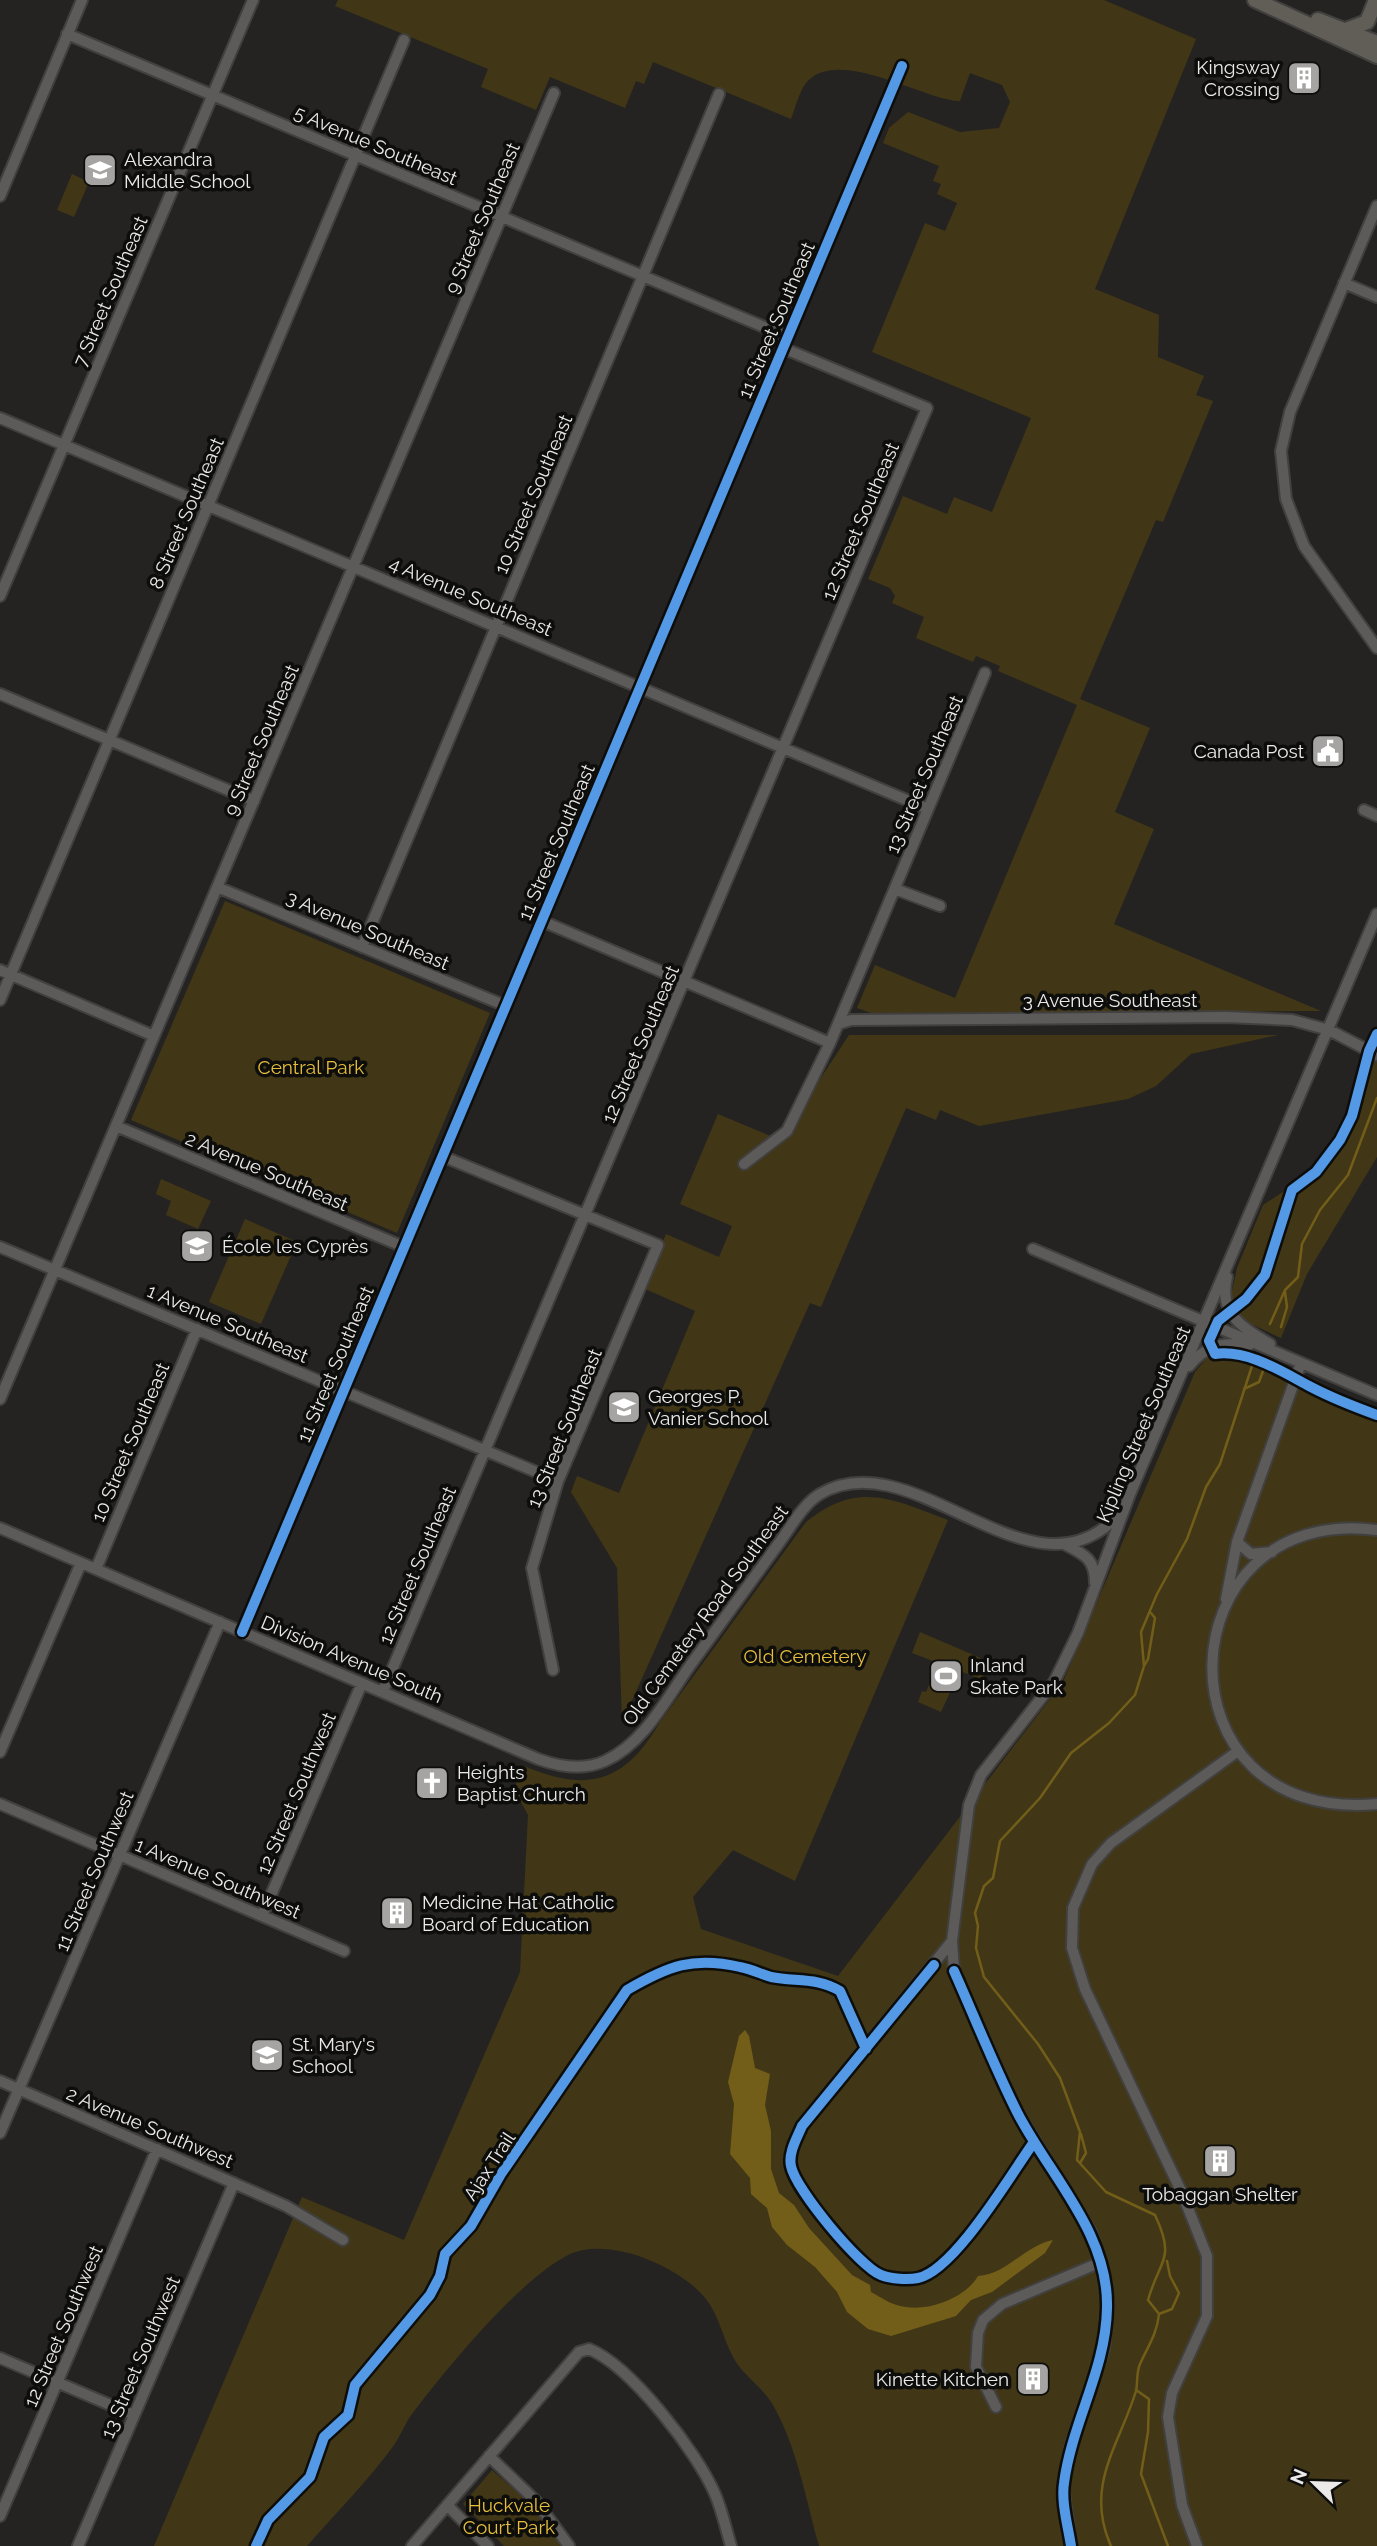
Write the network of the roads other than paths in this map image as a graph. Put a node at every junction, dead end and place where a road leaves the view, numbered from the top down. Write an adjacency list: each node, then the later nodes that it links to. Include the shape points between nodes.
1 (70, 0): 7 (street)
2 (82, 0): 7 (street)
3 (253, 0): 16 (street, 7 Street Southeast)
4 (1255, 0): 12 (main road)
5 (1261, 0): 8 (main road)
6 (1376, 0): 8 (main road, via 1367,22)
7 (75, 17): 9 (street)
8 (1346, 30): 11 (main road)
9 (68, 34): 16 (street, 5 Avenue Southeast); 18 (street)
10 (404, 40): 17 (street, 8 Street Southeast)
11 (1377, 43)
12 (1377, 56)
13 (902, 66): 25 (street, 11 Street Southeast)
14 (554, 93): 21 (street, 9 Street Southeast)
15 (719, 94): 22 (street, 10 Street Southeast)
16 (213, 95): 17 (street, 5 Avenue Southeast); 28 (street, 7 Street Southeast)
17 (356, 156): 21 (street, 5 Avenue Southeast); 29 (street, 8 Street Southeast)
18 (6, 170): 19 (street)
19 (0, 195)
20 (1377, 206): 23 (street)
21 (502, 217): 22 (street, 5 Avenue Southeast); 30 (street, 9 Street Southeast)
22 (643, 276): 25 (street, 5 Avenue Southeast); 32 (street, 10 Street Southeast)
23 (1345, 282): 24 (street); 33 (street, via 1283,432 1282,474 1292,520 1304,546)
24 (1377, 297)
25 (785, 342): 26 (street, 5 Avenue Southeast); 35 (street, 11 Street Southeast)
26 (926, 408): 38 (street, 12 Street Southeast)
27 (0, 418): 28 (street, 4 Avenue Southeast)
28 (64, 445): 29 (street, 4 Avenue Southeast); 31 (street, 7 Street Southeast)
29 (209, 504): 30 (street, 4 Avenue Southeast); 37 (street, 8 Street Southeast)
30 (354, 565): 32 (street, 4 Avenue Southeast); 39 (street, 9 Street Southeast)
31 (0, 596)
32 (497, 626): 35 (street, 4 Avenue Southeast); 48 (street, 10 Street Southeast)
33 (1377, 648)
34 (985, 673): 40 (street, 13 Street Southeast)
35 (640, 687): 38 (street, 4 Avenue Southeast); 47 (street, 11 Street Southeast)
36 (0, 694): 37 (street)
37 (110, 740): 39 (street); 49 (street, 8 Street Southeast)
38 (784, 748): 40 (street, 4 Avenue Southeast); 50 (street, 12 Street Southeast)
39 (254, 801): 43 (street, 9 Street Southeast)
40 (928, 809): 44 (street, 13 Street Southeast)
41 (1364, 810): 42 (street)
42 (1377, 816)
43 (218, 887): 48 (street, 3 Avenue Southeast); 55 (street, 9 Street Southeast)
44 (895, 889): 45 (street); 53 (street, 13 Street Southeast)
45 (940, 906)
46 (1377, 914): 54 (street, Kipling Street Southeast)
47 (541, 921): 50 (street); 52 (street, 11 Street Southeast)
48 (362, 947): 52 (street, 3 Avenue Southeast)
49 (5, 973): 51 (street, 8 Street Southeast); 55 (street)
50 (685, 982): 56 (street); 61 (street, 12 Street Southeast)
51 (0, 1000)
52 (506, 1006): 59 (street, 11 Street Southeast)
53 (838, 1024): 54 (street, 3 Avenue Southeast, via 851,1020 1226,1017 1292,1020); 56 (street, 13 Street Southeast)
54 (1329, 1030): 57 (street, 3 Avenue Southeast); 65 (street, Kipling Street Southeast)
55 (154, 1036): 58 (street, 9 Street Southeast)
56 (830, 1043): 60 (street, 13 Street Southeast, via 787,1131)
57 (1377, 1055)
58 (116, 1126): 63 (street, 2 Avenue Southeast); 66 (street, 9 Street Southeast)
59 (442, 1156): 61 (street); 63 (street, 11 Street Southeast)
60 (744, 1164)
61 (587, 1216): 75 (street, 12 Street Southeast); 76 (street, 13 Street Southeast, via 658,1245)
62 (0, 1247): 66 (street, 1 Avenue Southeast)
63 (404, 1248): 72 (street, 11 Street Southeast)
64 (1033, 1249): 67 (street)
65 (1232, 1257): 67 (street, Kipling Street Southeast); 70 (street, via 1225,1297 1231,1317)
66 (55, 1270): 68 (street, 1 Avenue Southeast); 74 (street, 9 Street Southeast)
67 (1204, 1322): 69 (street); 71 (street, Kipling Street Southeast)
68 (197, 1329): 72 (street, 1 Avenue Southeast); 84 (street, 10 Street Southeast)
69 (1265, 1348): 70 (street); 71 (street, via 1228,1343 1212,1347)
70 (1297, 1361): 73 (street); 80 (street)
71 (1181, 1377): 77 (street, Kipling Street Southeast)
72 (343, 1391): 75 (street, 1 Avenue Southeast); 88 (street, 11 Street Southeast)
73 (1377, 1395)
74 (0, 1399)
75 (484, 1450): 76 (street, 1 Avenue Southeast); 91 (street, 12 Street Southeast)
76 (558, 1481): 89 (street, 13 Street Southeast, via 531,1568)
77 (1130, 1494): 81 (street, via 1125,1508 1101,1532); 85 (street, Kipling Street Southeast)
78 (0, 1528): 83 (street, Division Avenue South)
79 (1377, 1530): 82 (street, via 1349,1526 1308,1533)
80 (1237, 1542): 82 (street, via 1251,1554); 86 (street)
81 (1066, 1545): 85 (street, via 1090,1558 1095,1567); 92 (street, Old Cemetery Road Southeast, via 1026,1539 871,1483 819,1494 642,1733 606,1761 566,1767)
82 (1272, 1552): 86 (street, via 1244,1575)
83 (81, 1563): 84 (street, Division Avenue South); 94 (street)
84 (96, 1569): 87 (street, Division Avenue South)
85 (1094, 1593): 99 (street, Kipling Street Southeast, via 1054,1682 974,1787)
86 (1224, 1605): 93 (street, via 1213,1642 1211,1680 1220,1717)
87 (220, 1622): 88 (street, Division Avenue South); 97 (street, 11 Street Southwest)
88 (242, 1632): 90 (street, Division Avenue South)
89 (553, 1670)
90 (362, 1683): 91 (street, Division Avenue South); 98 (street, 12 Street Southwest)
91 (383, 1691): 92 (street, Division Avenue South)
92 (497, 1741)
93 (1238, 1751): 96 (street, via 1267,1780 1303,1799 1343,1807); 124 (street, via 1111,1843 1092,1864 1073,1908 1072,1948 1085,1989 1207,2256 1207,2316 1172,2393 1168,2417 1182,2505)
94 (0, 1752)
95 (0, 1804): 97 (street, 1 Avenue Southwest)
96 (1377, 1804)
97 (120, 1856): 98 (street, 1 Avenue Southwest); 104 (street, 11 Street Southwest)
98 (262, 1916): 100 (street, 1 Avenue Southwest)
99 (952, 1941): 101 (street); 102 (street, Kipling Street Southeast)
100 (344, 1951)
101 (934, 1965): 102 (street); 106 (street, via 802,2126 790,2166 802,2188 864,2265 882,2276 919,2278 938,2269 964,2241)
102 (954, 1971): 106 (street)
103 (0, 2081): 104 (street, 2 Avenue Southwest)
104 (19, 2089): 105 (street, 11 Street Southwest); 107 (street, 2 Avenue Southwest)
105 (0, 2133)
106 (1034, 2142): 110 (street, via 1091,2232)
107 (158, 2149): 108 (street, 2 Avenue Southwest); 112 (street, 12 Street Southwest)
108 (234, 2183): 109 (street, 2 Avenue Southwest, via 286,2206); 114 (street, 13 Street Southwest)
109 (343, 2240)
110 (1101, 2262): 113 (street, via 1002,2304 983,2320 976,2367); 123 (street, via 1108,2305 1104,2349 1071,2444 1063,2486)
111 (0, 2358): 112 (street)
112 (57, 2382): 114 (street); 117 (street, 12 Street Southwest)
113 (996, 2407)
114 (134, 2415): 118 (street, 13 Street Southwest)
115 (489, 2456): 116 (street); 121 (street, via 536,2501); 122 (street, via 579,2352 589,2349 632,2379 697,2462 715,2494)
116 (447, 2505): 119 (street); 120 (street)
117 (0, 2516)
118 (78, 2546)
119 (412, 2546)
120 (488, 2546)
121 (569, 2546)
122 (731, 2546)
123 (1071, 2546)
124 (1197, 2546)

